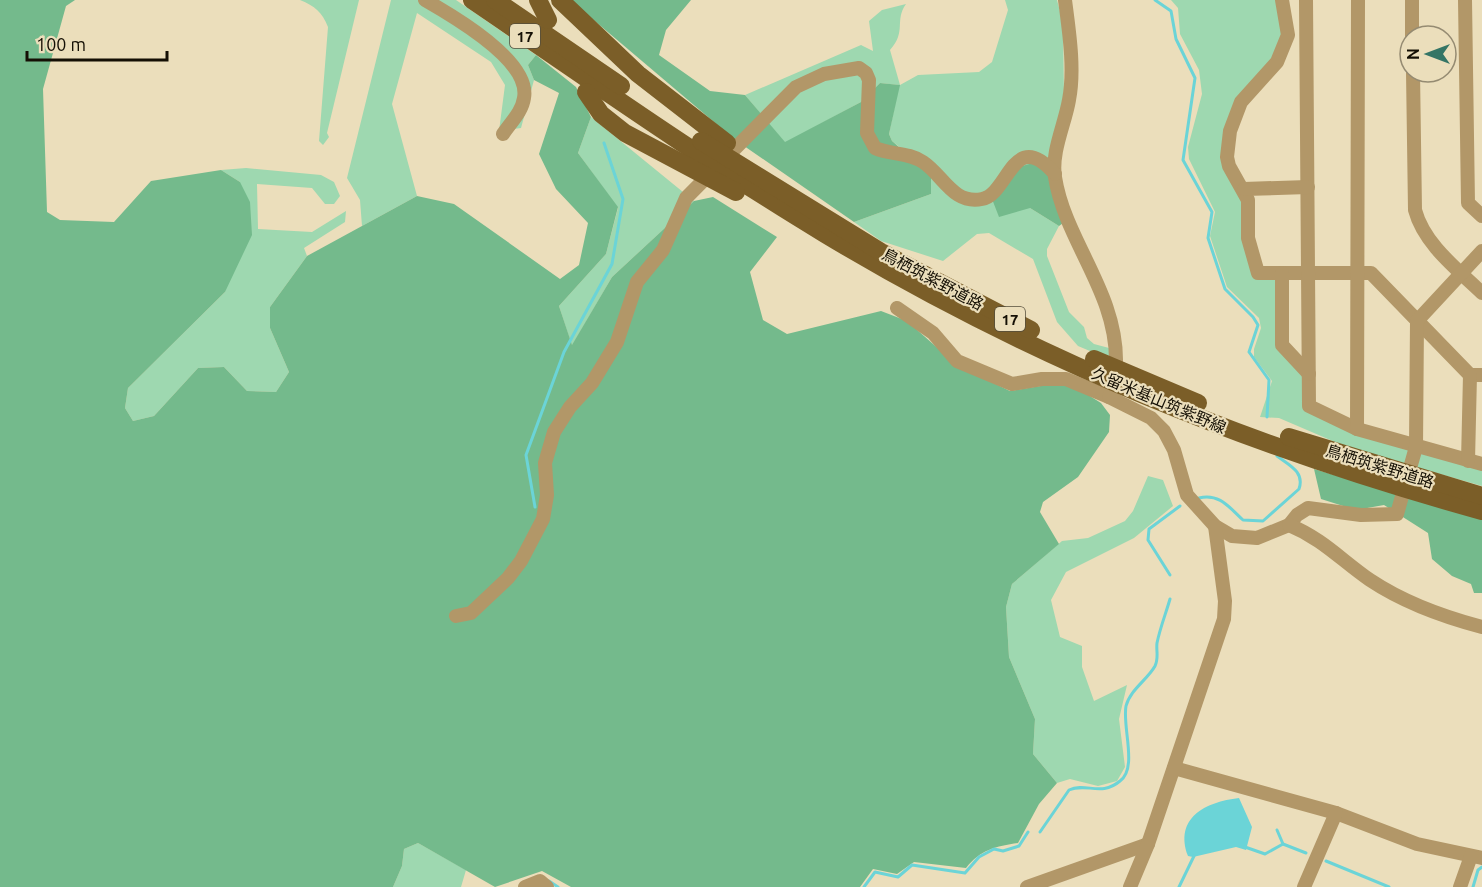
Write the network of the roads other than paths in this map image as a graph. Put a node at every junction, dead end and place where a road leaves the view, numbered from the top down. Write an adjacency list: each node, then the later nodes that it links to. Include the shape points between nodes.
1 (425, 0): 18 (street, via 505,55 518,70 525,95 521,110)
2 (472, 0): 23 (main road, 鳥栖筑紫野道路 / 17, via 733,177)
3 (495, 0): 23 (main road, 鳥栖筑紫野道路 / 17)
4 (538, 0): 12 (main road, 17)
5 (560, 0): 23 (main road, 17, via 638,74)
6 (1065, 0): 19 (street, via 1070,99)
7 (1281, 0): 14 (street)
8 (1306, 0): 15 (street)
9 (1358, 0): 28 (street)
10 (1412, 0): 13 (street)
11 (1466, 0): 22 (street, via 1468,203)
12 (548, 20)
13 (1413, 24)
14 (1287, 35): 15 (street); 21 (street, via 1277,62 1241,102 1230,131 1229,166)
15 (1306, 35): 20 (street)
16 (1413, 84): 29 (street, via 1415,210 1426,236)
17 (586, 92): 23 (main road, 17, via 601,114 625,133 767,209)
18 (503, 134)
19 (1054, 174): 33 (street, via 1065,211 1111,317); 44 (street, via 1044,162 1023,159 1013,164 992,195 982,199 955,194 926,163 882,151 869,141 869,80 859,68 824,74 796,87 686,198 663,250 637,282 616,342 592,383 570,406 554,432 544,463 548,495 543,519 521,561 471,613)
20 (1308, 187): 21 (street); 26 (street)
21 (1244, 189): 27 (street, via 1248,200 1248,238 1258,273)
22 (1482, 216)
23 (830, 229): 24 (main road, 鳥栖筑紫野道路 / 17); 40 (main road, 鳥栖筑紫野道路 / 17, via 1075,352 1251,425)
24 (852, 250): 41 (main road, 久留米基山筑紫野線 / 17, via 995,326 1147,396 1324,463)
25 (1482, 252): 29 (street)
26 (1309, 272): 27 (street); 28 (street); 34 (street)
27 (1282, 273): 34 (street, via 1282,345)
28 (1358, 273): 32 (street, via 1371,273); 36 (street)
29 (1461, 273): 30 (street); 32 (street)
30 (1482, 293)
31 (897, 308): 43 (street, via 933,333 957,361 1012,384 1066,379 1111,393 1151,418 1164,431 1173,450 1187,495)
32 (1417, 321): 35 (street); 37 (street)
33 (1116, 362)
34 (1309, 374): 36 (street, via 1309,406)
35 (1476, 375): 38 (street)
36 (1357, 429): 37 (street)
37 (1416, 447): 38 (street); 42 (street, via 1397,514 1361,515 1308,508)
38 (1468, 461): 39 (street)
39 (1482, 464)
40 (1482, 496)
41 (1482, 511)
42 (1289, 525): 43 (street, via 1247,540); 45 (street, via 1329,546 1371,581 1398,596)
43 (1215, 526): 46 (street, via 1225,612)
44 (456, 616)
45 (1482, 627)
46 (1174, 768): 47 (street); 48 (street)
47 (1336, 813): 49 (street, via 1418,844); 54 (street)
48 (1148, 844): 52 (street); 53 (street)
49 (1477, 857): 55 (street)
50 (525, 887): 51 (street, via 540,882)
51 (547, 887)
52 (1027, 887)
53 (1130, 887)
54 (1304, 887)
55 (1460, 887)

